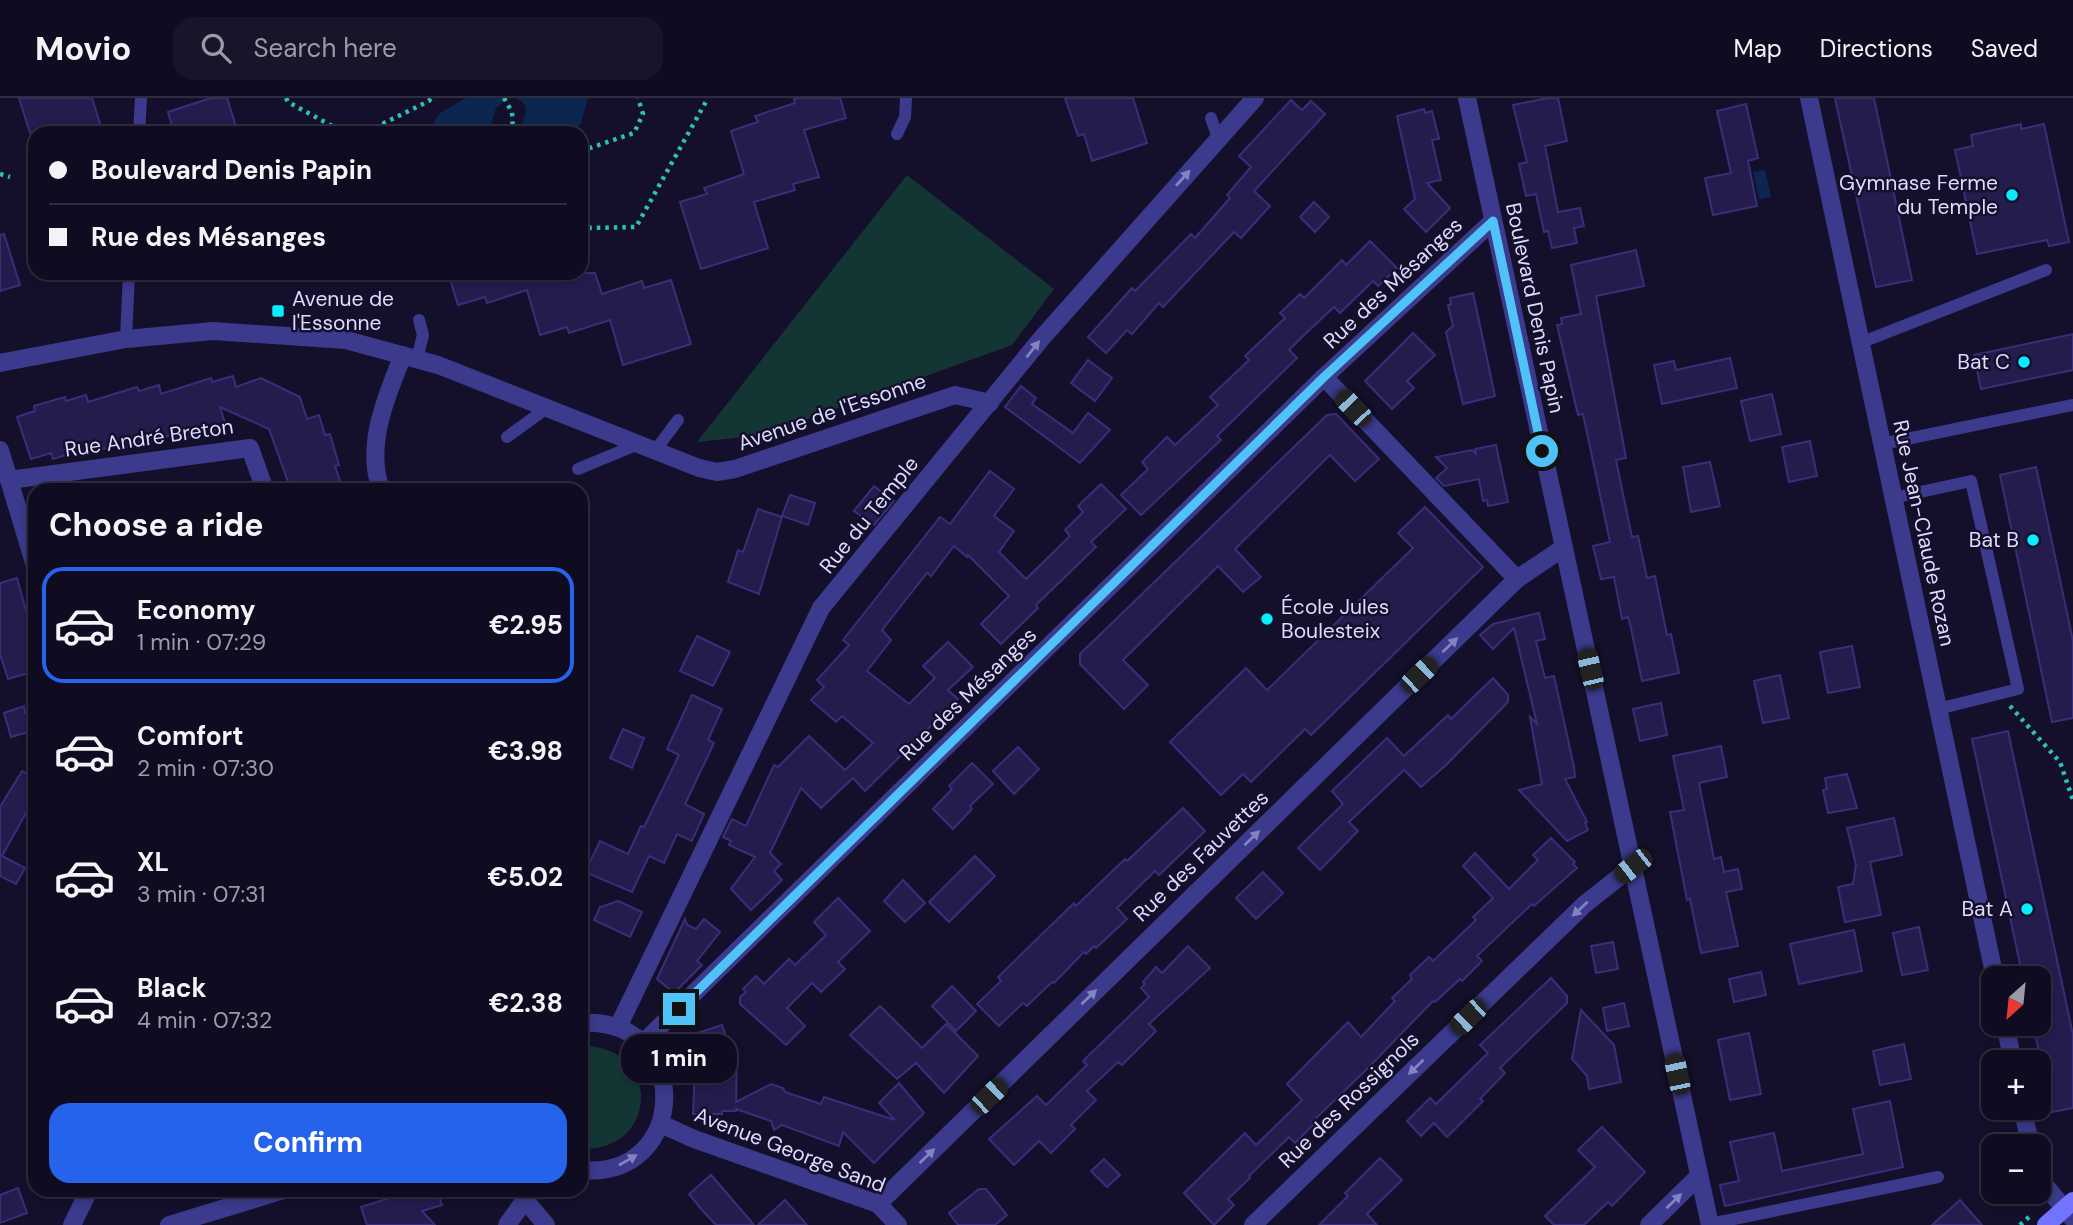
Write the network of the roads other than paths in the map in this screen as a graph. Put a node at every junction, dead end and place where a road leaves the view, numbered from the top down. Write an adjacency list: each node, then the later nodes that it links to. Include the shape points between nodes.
1 (141, 98): 7 (lane)
2 (906, 98): 8 (lane, via 905,117)
3 (1255, 98): 9 (street, Rue du Temple)
4 (1467, 98): 10 (street, Boulevard Denis Papin)
5 (1809, 98): 15 (street, Rue Jean-Claude Rozan)
6 (1212, 118): 9 (lane)
7 (139, 126)
8 (897, 134)
9 (1218, 138): 19 (street, Rue du Temple, one-way to 9)
10 (1493, 221): 18 (street, Rue des Mésanges); 34 (street, Boulevard Denis Papin)
11 (2046, 271): 15 (lane)
12 (130, 280): 14 (lane)
13 (419, 320): 16 (lane, via 423,335)
14 (126, 340): 16 (street, Avenue de l'Essonne, via 213,331 346,340); 17 (street, Avenue de l'Essonne)
15 (1860, 343): 24 (street, Rue Jean-Claude Rozan)
16 (410, 357): 21 (street, Avenue de l'Essonne); 31 (street, via 390,388 376,434)
17 (0, 363)
18 (1324, 377): 35 (street, Rue des Mésanges); 41 (street, Rue des Mésanges)
19 (990, 403): 27 (street, Avenue de l'Essonne, via 955,395 726,471 708,471); 40 (street, Rue du Temple, via 821,608)
20 (2073, 405): 24 (lane)
21 (547, 408): 23 (lane); 25 (street, Avenue de l'Essonne)
22 (678, 420): 27 (lane)
23 (507, 437)
24 (1882, 444): 32 (street, Rue Jean-Claude Rozan)
25 (636, 445): 27 (street, Avenue de l'Essonne); 28 (lane)
26 (0, 450): 29 (street)
27 (654, 452)
28 (578, 469)
29 (9, 480): 30 (street, Rue André Breton, via 250,448); 33 (street)
30 (262, 483)
31 (378, 483)
32 (1893, 498): 36 (street, Rue Jean-Claude Rozan); 36 (lane, via 1971,481 2018,689)
33 (28, 543)
34 (1563, 548): 35 (street, Rue des Fauvettes); 37 (street, Boulevard Denis Papin)
35 (1517, 579): 51 (street, Rue des Fauvettes, one-way to 35)
36 (1938, 709): 38 (street, Rue Jean-Claude Rozan)
37 (1633, 866): 44 (street, Boulevard Denis Papin); 59 (street, Rue des Rossignols, one-way to 59, via 1585,904)
38 (1992, 966)
39 (588, 1023): 40 (street)
40 (618, 1027): 41 (street)
41 (643, 1043): 42 (street, via 663,1075 666,1099)
42 (661, 1124): 43 (street, one-way to 42, via 628,1161 648,1146); 51 (street, Avenue George Sand)
43 (588, 1170)
44 (1699, 1176): 53 (street, Boulevard Denis Papin); 60 (street, one-way to 44)
45 (1938, 1177): 53 (lane)
46 (2051, 1191): 52 (street)
47 (86, 1197): 54 (street)
48 (261, 1197): 55 (street)
49 (527, 1197): 56 (street)
50 (529, 1197): 57 (street)
51 (878, 1204): 58 (street, Avenue George Sand)
52 (2070, 1209): 61 (main road)
53 (1710, 1224)
54 (72, 1225)
55 (169, 1225)
56 (508, 1225)
57 (546, 1225)
58 (898, 1225)
59 (1253, 1225)
60 (1649, 1225)
61 (2046, 1225)

